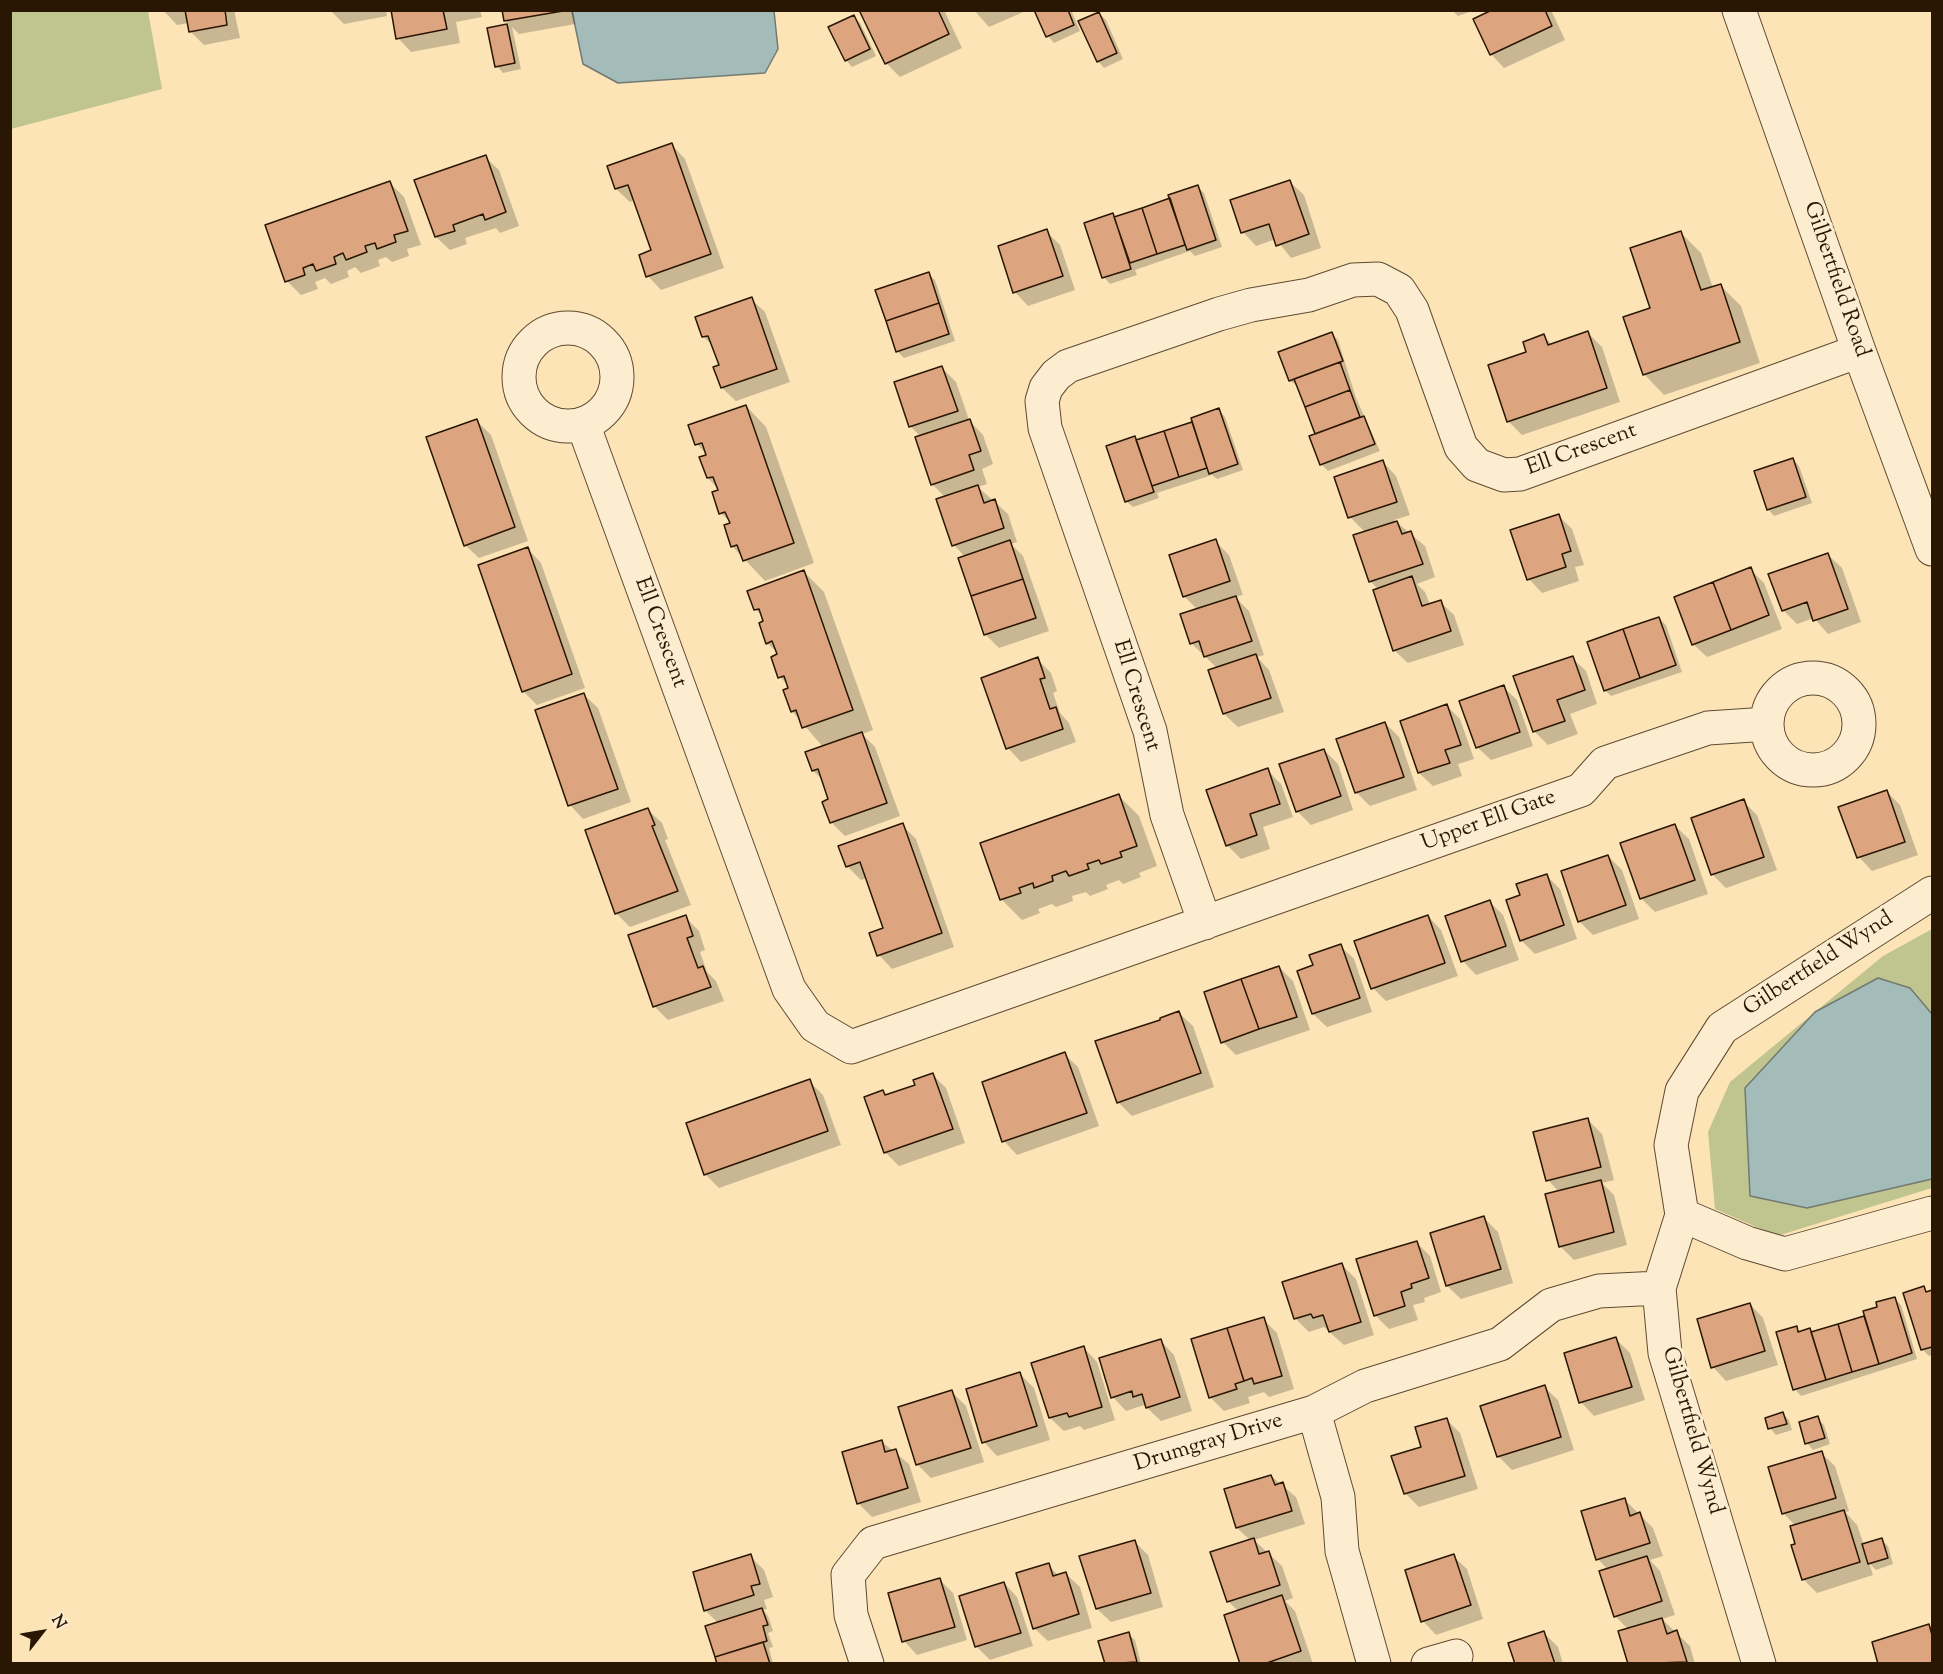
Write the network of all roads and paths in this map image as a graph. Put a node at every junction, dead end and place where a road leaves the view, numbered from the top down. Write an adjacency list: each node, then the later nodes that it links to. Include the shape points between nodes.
1 (1739, 10): 2 (street, Gilbertfield Road)
2 (1859, 351): 4 (street, Gilbertfield Road); 7 (street, Ell Crescent, via 1520,474 1504,475 1477,465 1461,447 1412,310 1399,290 1378,279 1353,280 1309,296 1230,311 1068,366 1056,375 1042,401 1045,428 1150,731 1167,815)
3 (583, 424): 7 (street, Ell Crescent, via 789,989 815,1026 851,1047)
4 (1932, 549)
5 (1767, 724): 7 (street, Upper Ell Gate, via 1708,728 1605,763 1581,790)
6 (1932, 893): 9 (street, Gilbertfield Wynd, via 1722,1028 1682,1091 1671,1145)
7 (1205, 923)
8 (1932, 1213): 9 (street, via 1785,1254 1747,1243)
9 (1682, 1215): 10 (street, Gilbertfield Wynd)
10 (1659, 1288): 11 (street, Drumgray Drive, via 1599,1291 1551,1305 1500,1344 1365,1386); 14 (street, Gilbertfield Wynd, via 1665,1353)
11 (1314, 1412): 12 (street, Drumgray Drive, via 873,1543 848,1575 851,1615); 13 (street, via 1338,1497 1342,1551)
12 (867, 1664)
13 (1374, 1664)
14 (1760, 1664)

